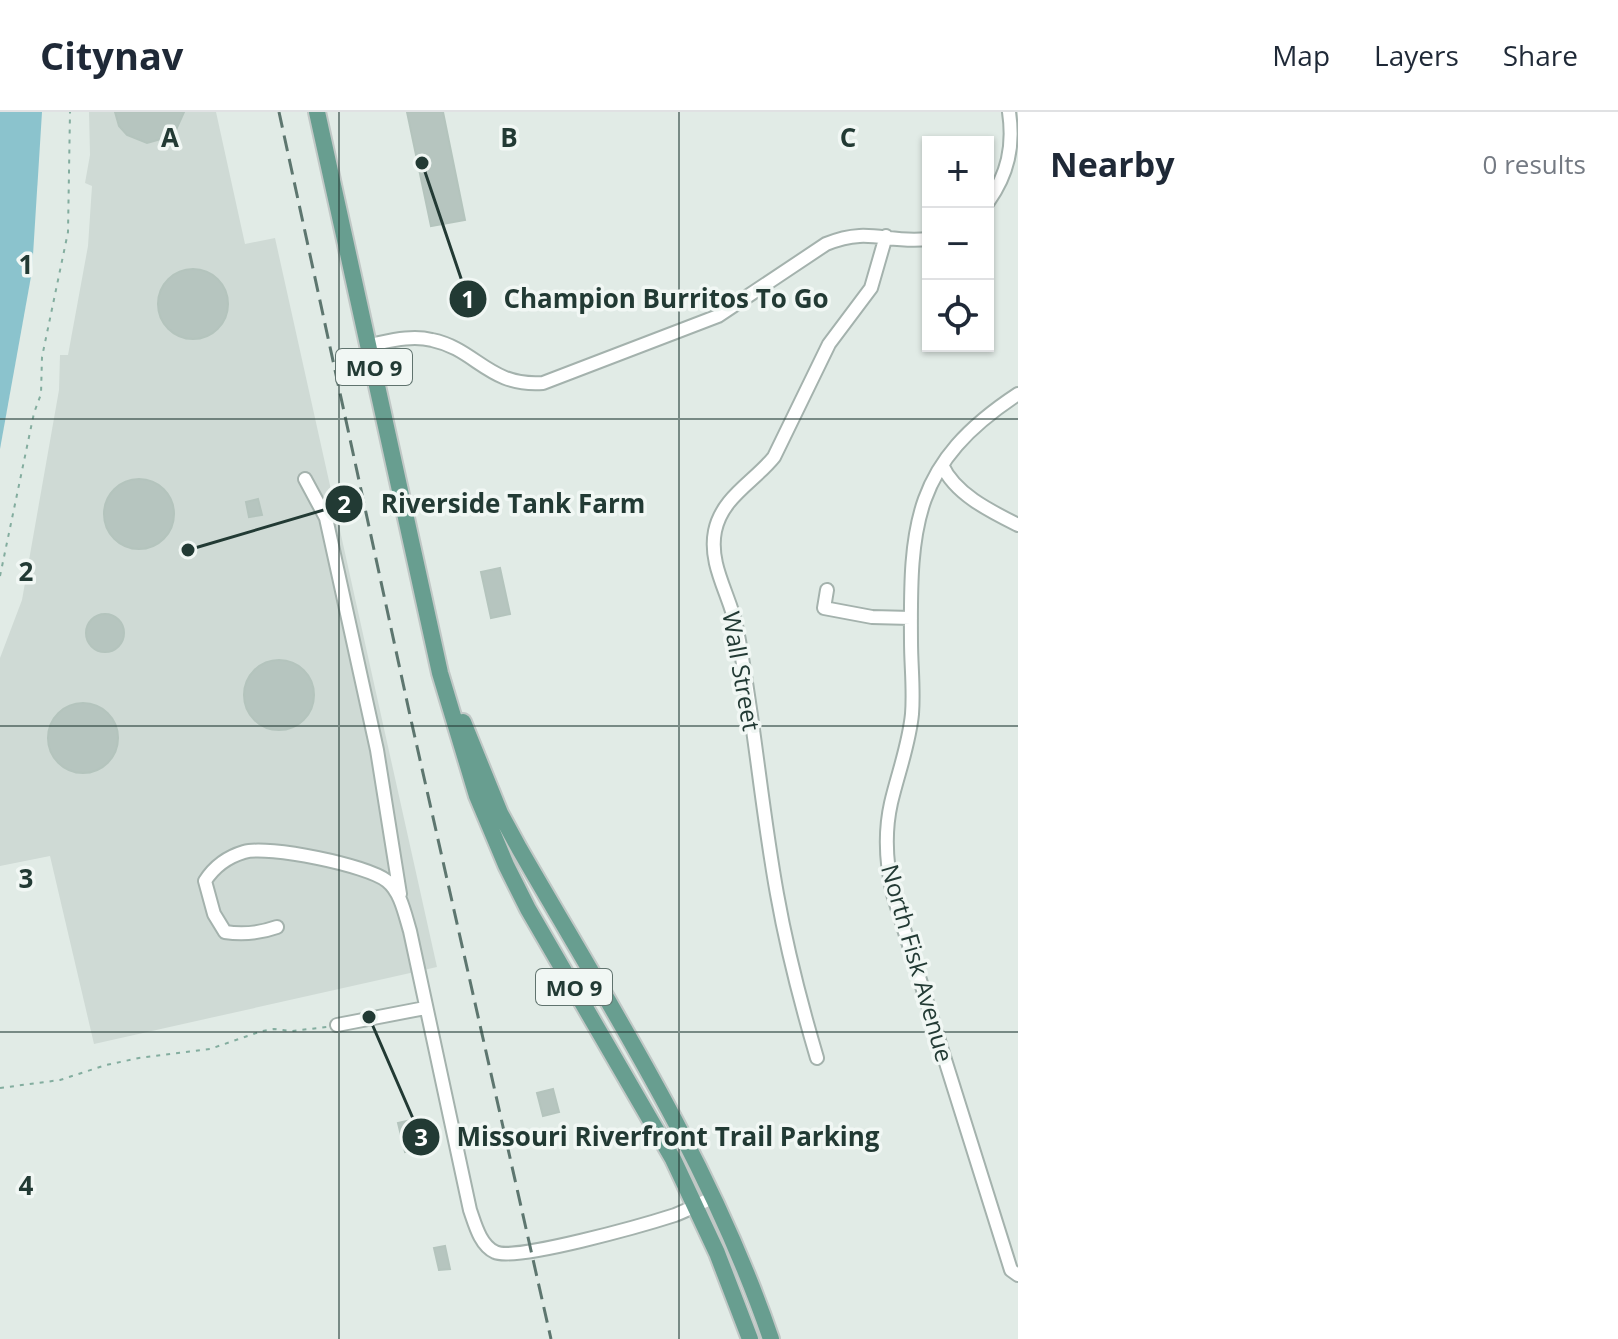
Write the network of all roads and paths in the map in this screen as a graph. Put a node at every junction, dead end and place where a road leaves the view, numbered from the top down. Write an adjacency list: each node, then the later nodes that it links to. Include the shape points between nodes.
1 (70, 112): 12 (path, via 68,232 42,357 41,394)
2 (317, 112): 7 (main road, MO 9)
3 (1009, 112): 4 (street, via 1009,159)
4 (994, 193)
5 (886, 236): 6 (street); 7 (street, via 848,236 826,244 718,316 543,383 500,377 429,339); 20 (street, Wall Street, via 871,288 829,344 774,457 722,512 713,542 715,565 737,628 776,891)
6 (922, 239)
7 (369, 345): 15 (main road, MO 9)
8 (1018, 394): 9 (street, North Fisk Avenue, via 975,425)
9 (942, 465): 11 (street, via 959,488); 14 (street, North Fisk Avenue, via 923,503 912,543)
10 (305, 479): 16 (street, via 326,518 377,750)
11 (1018, 525)
12 (0, 576)
13 (827, 590): 14 (street, via 824,608)
14 (911, 618): 24 (street, North Fisk Avenue, via 912,715 887,825 887,867 1011,1270)
15 (431, 623): 22 (main road, MO 9, via 500,813); 23 (main road, MO 9, via 460,746 495,842)
16 (401, 901): 17 (street, via 389,882 347,864 245,851 215,867 205,881 225,932); 18 (street)
17 (277, 927)
18 (425, 1008): 19 (street); 23 (street, via 470,1210 476,1229 493,1251 532,1252)
19 (337, 1025): 21 (path, via 262,1031 210,1049 139,1058 49,1083)
20 (817, 1058)
21 (0, 1088)
22 (714, 1197): 23 (street); 26 (main road, MO 9)
23 (696, 1205): 25 (main road, MO 9)
24 (1018, 1275)
25 (750, 1339)
26 (771, 1339)

